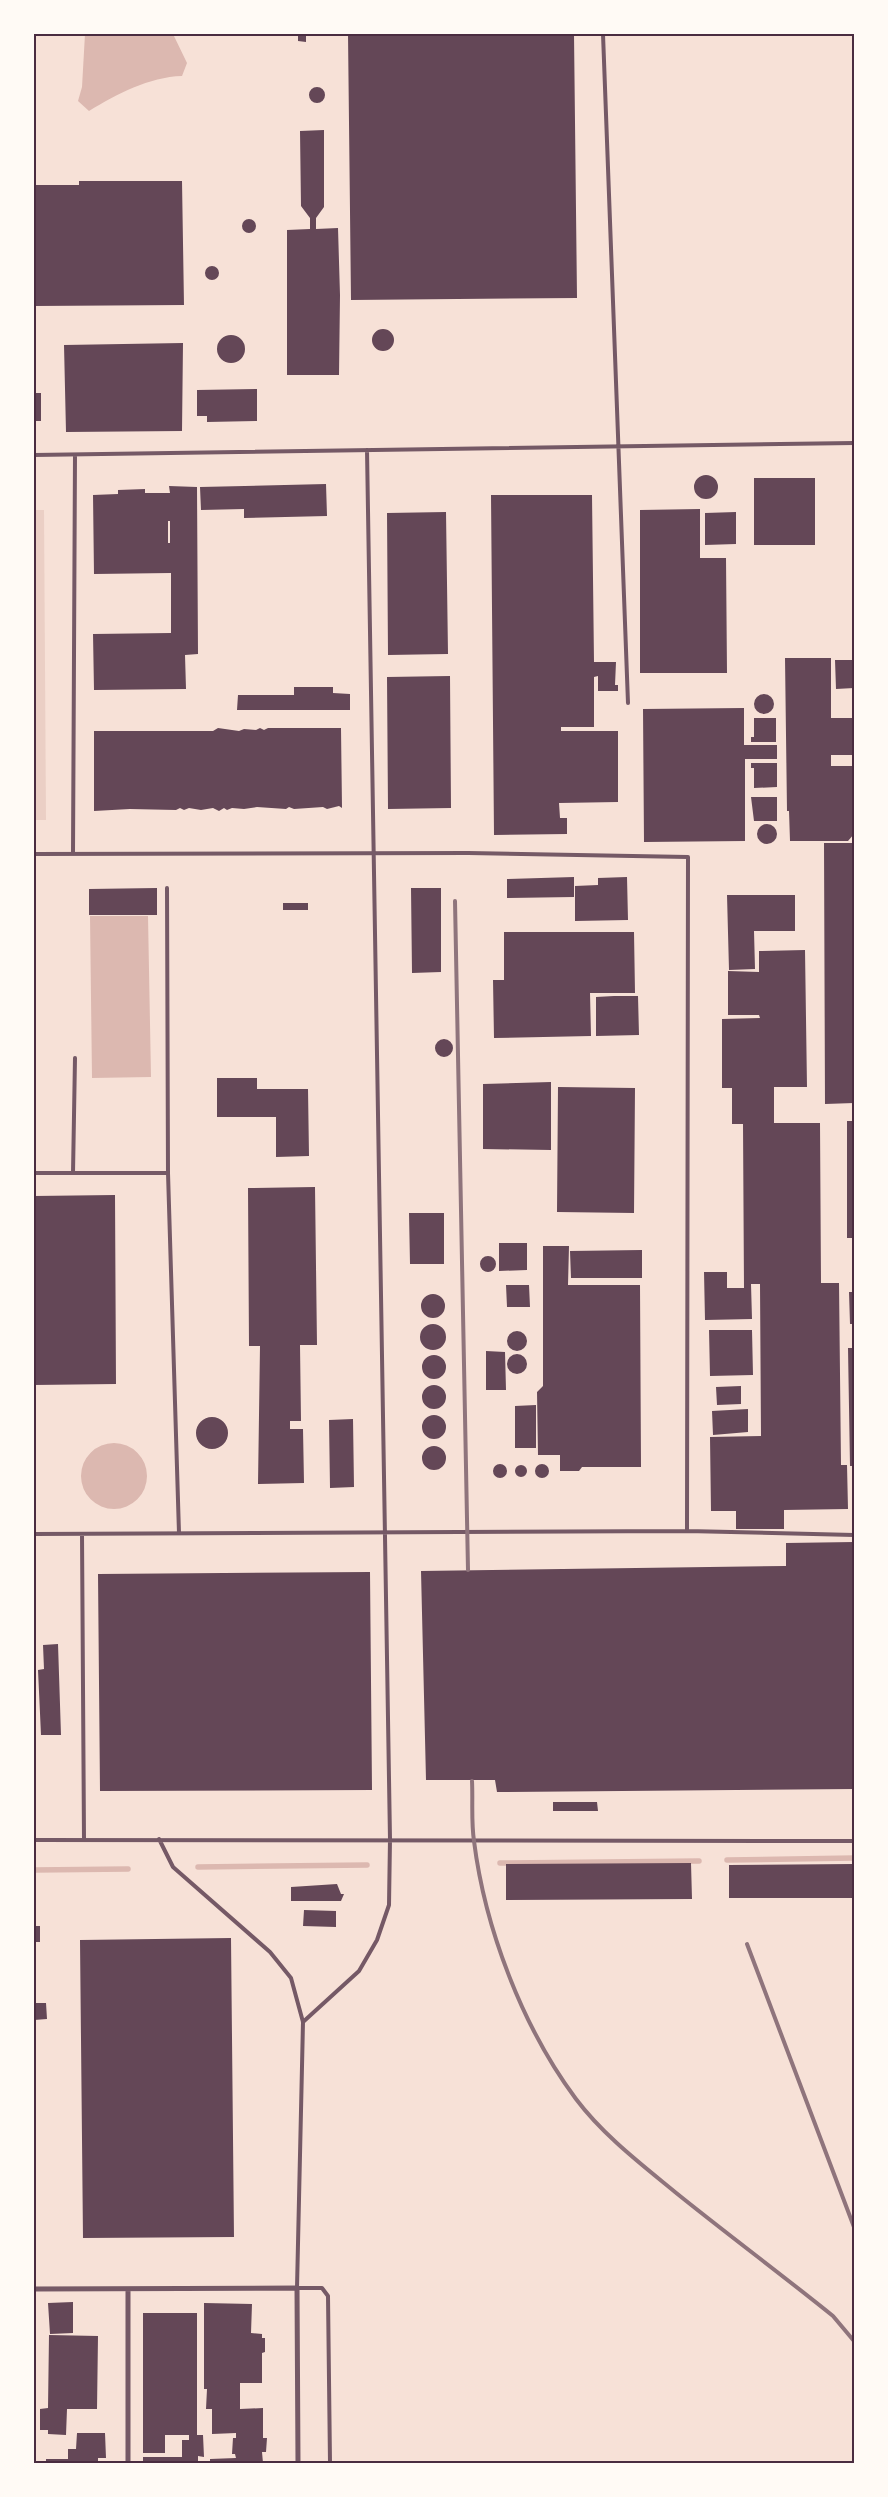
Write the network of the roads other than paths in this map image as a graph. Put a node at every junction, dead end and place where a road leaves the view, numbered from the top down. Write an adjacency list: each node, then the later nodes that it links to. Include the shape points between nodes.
1 (603, 34): 3 (lane)
2 (854, 443): 3 (lane)
3 (619, 447): 4 (lane); 7 (lane)
4 (367, 450): 6 (lane); 8 (lane)
5 (34, 455): 6 (lane)
6 (74, 455): 10 (lane)
7 (628, 703)
8 (374, 853): 10 (lane); 16 (lane, via 688,856); 17 (lane)
9 (34, 854): 10 (lane)
10 (74, 854)
11 (167, 888): 15 (lane)
12 (75, 1058): 14 (lane)
13 (34, 1173): 14 (lane)
14 (74, 1173): 15 (lane)
15 (168, 1173): 18 (lane)
16 (687, 1531): 17 (lane); 21 (lane)
17 (386, 1532): 18 (lane); 22 (lane)
18 (179, 1533): 20 (lane)
19 (34, 1534): 20 (lane)
20 (82, 1534): 23 (lane)
21 (854, 1535)
22 (390, 1838): 24 (lane); 26 (lane); 27 (lane, via 389,1905 377,1940 359,1971)
23 (84, 1839): 24 (lane); 25 (lane)
24 (159, 1839): 27 (lane, via 173,1868 270,1952 291,1978)
25 (34, 1840)
26 (854, 1841)
27 (303, 2022): 28 (lane)
28 (297, 2288): 30 (street); 32 (street); 33 (lane, via 322,2288 328,2296)
29 (34, 2289): 30 (street)
30 (128, 2289): 31 (street)
31 (128, 2463)
32 (298, 2463)
33 (330, 2463)

